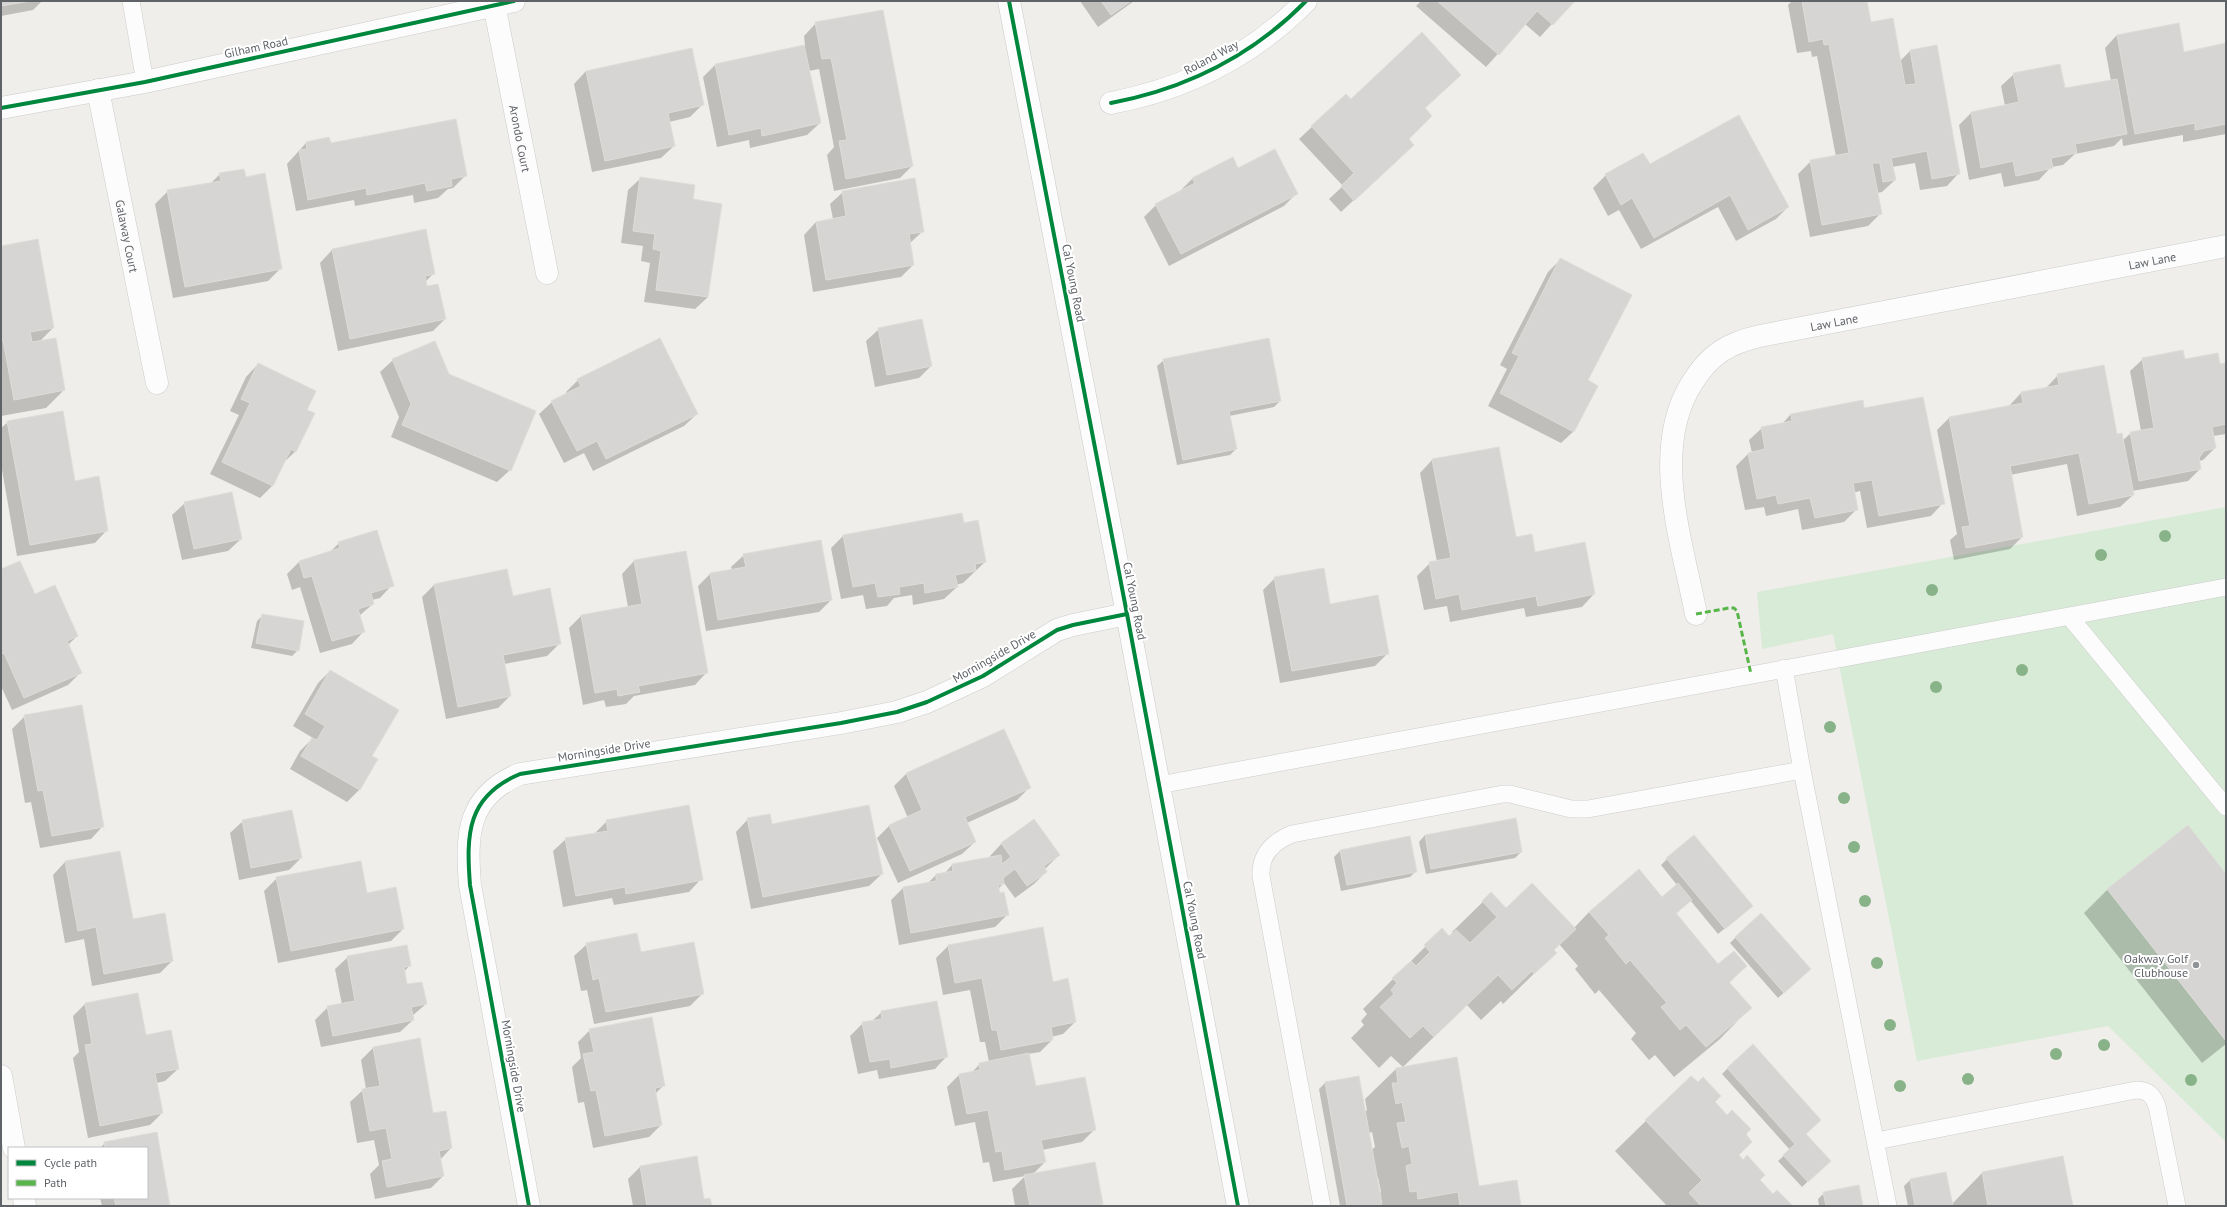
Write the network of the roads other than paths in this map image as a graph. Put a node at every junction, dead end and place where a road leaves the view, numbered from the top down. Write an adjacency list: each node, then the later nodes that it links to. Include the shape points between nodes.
1 (131, 1): 5 (lane)
2 (1009, 1): 13 (street, Cal Young Road)
3 (1306, 1): 7 (street, Roland Way, via 1246,50 1218,67 1168,90)
4 (507, 2): 5 (street, Gilham Road); 10 (street, Arondo Court)
5 (145, 82): 6 (street, Gilham Road)
6 (98, 90): 8 (street, Gilham Road); 11 (street, Galaway Court)
7 (1111, 103)
8 (1, 108)
9 (2226, 246): 14 (street, Law Lane, via 1760,336 1741,340 1717,352 1698,372 1683,396 1673,425 1670,465 1674,499)
10 (547, 273)
11 (157, 383)
12 (2226, 587): 15 (lane)
13 (1127, 614): 18 (street, Cal Young Road); 23 (street, Morningside Drive, via 1057,630 977,679 927,702 897,712 531,772 503,781 489,792 477,808 470,826 470,885)
14 (1696, 614)
15 (2069, 616): 16 (lane); 19 (lane)
16 (1784, 668): 17 (lane); 18 (lane)
17 (1802, 770): 21 (lane); 25 (lane, via 1588,809 1571,809 1503,794 1292,834 1272,846 1263,859 1261,876)
18 (1159, 785): 24 (street, Cal Young Road)
19 (2226, 808)
20 (1, 1076): 22 (street)
21 (1876, 1141): 26 (lane); 27 (lane, via 2145,1091 2152,1096 2157,1106)
22 (14, 1147)
23 (529, 1206)
24 (1238, 1206)
25 (1322, 1206)
26 (1888, 1206)
27 (2177, 1206)

